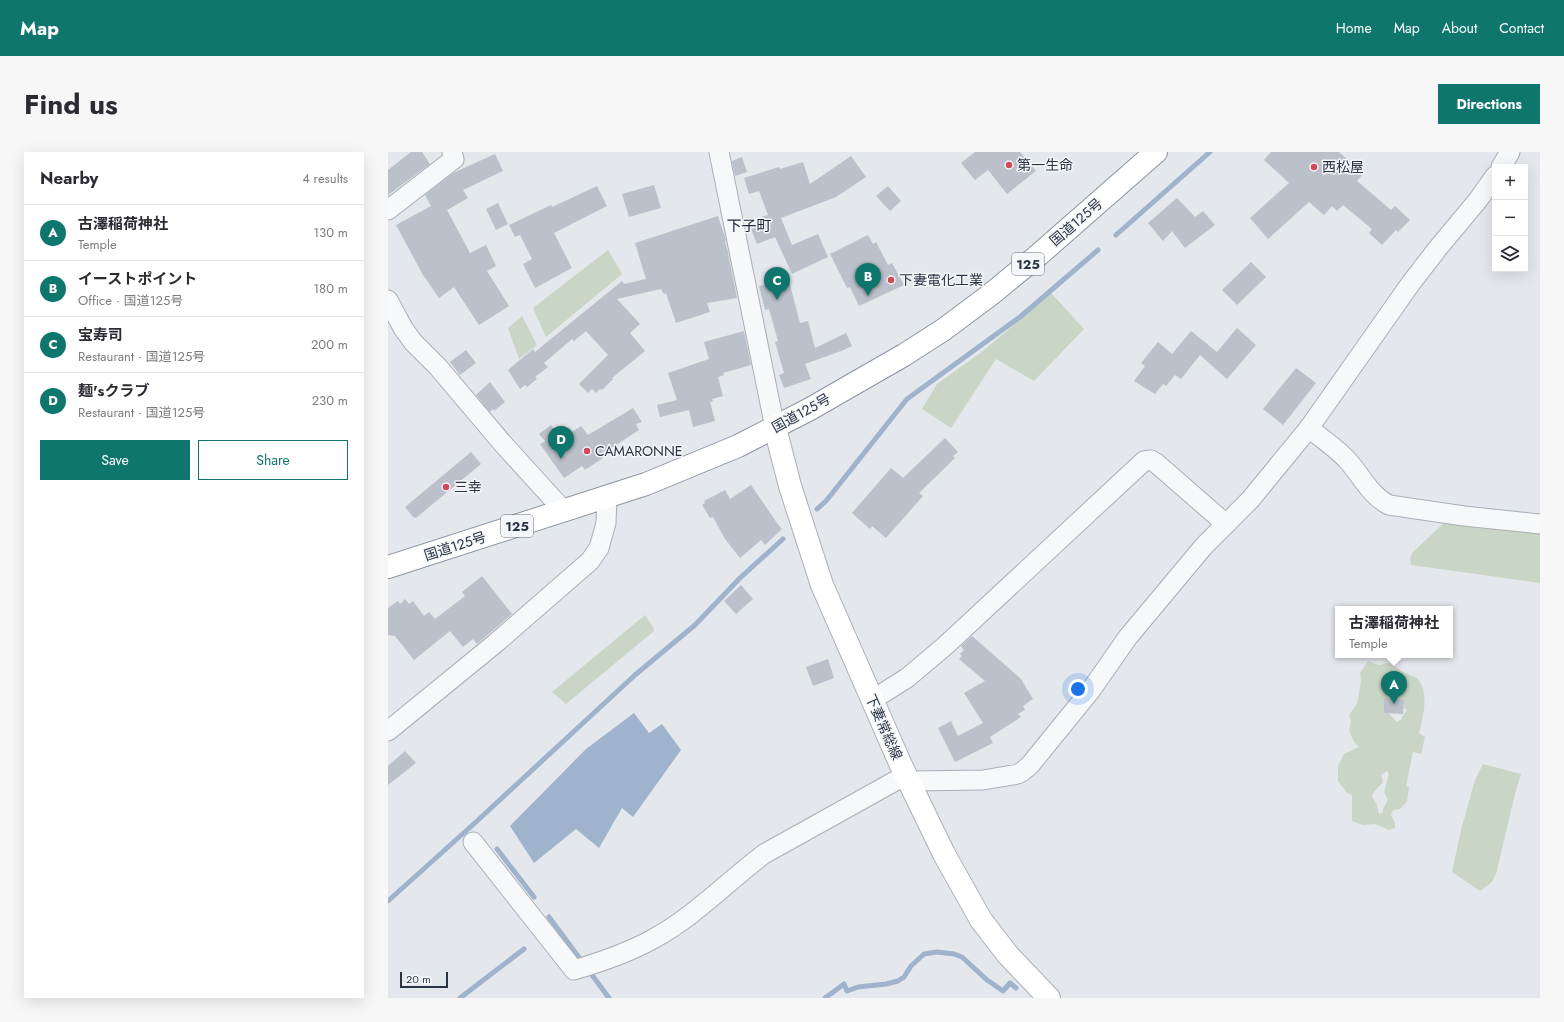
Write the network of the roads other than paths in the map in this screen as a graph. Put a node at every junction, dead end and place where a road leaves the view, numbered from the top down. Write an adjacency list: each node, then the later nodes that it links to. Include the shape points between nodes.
1 (452, 152): 7 (street, via 454,159)
2 (719, 152): 9 (street)
3 (1156, 152): 9 (main road, 国道125号 / 125, via 1035,258 944,330)
4 (1510, 152): 5 (street)
5 (1503, 164)
6 (1492, 180): 10 (street, via 1411,283)
7 (388, 210)
8 (388, 300): 12 (street, via 402,328 413,342)
9 (775, 428): 11 (main road, 国道125号 / 125, via 683,470); 16 (main road, 下妻常総線, via 790,486 822,585)
10 (1309, 428): 13 (street, via 1250,500); 14 (street, via 1349,462 1381,501 1389,505)
11 (607, 498): 12 (main road, 国道125号 / 125); 17 (street, via 606,523 599,548 590,561 497,642)
12 (564, 511): 15 (main road, 国道125号 / 125)
13 (1226, 524): 16 (street, via 1156,463 1151,460 1144,462 945,646 908,678); 18 (street, via 1204,546 1128,637 1091,690 1023,772 983,780)
14 (1540, 524)
15 (388, 567)
16 (872, 700): 18 (main road, 下妻常総線)
17 (388, 731)
18 (907, 778): 19 (street, via 764,854 687,917 654,939 607,960 574,970); 20 (main road, 下妻常総線, via 944,854 981,920 1008,955)
19 (473, 842)
20 (1049, 998)

